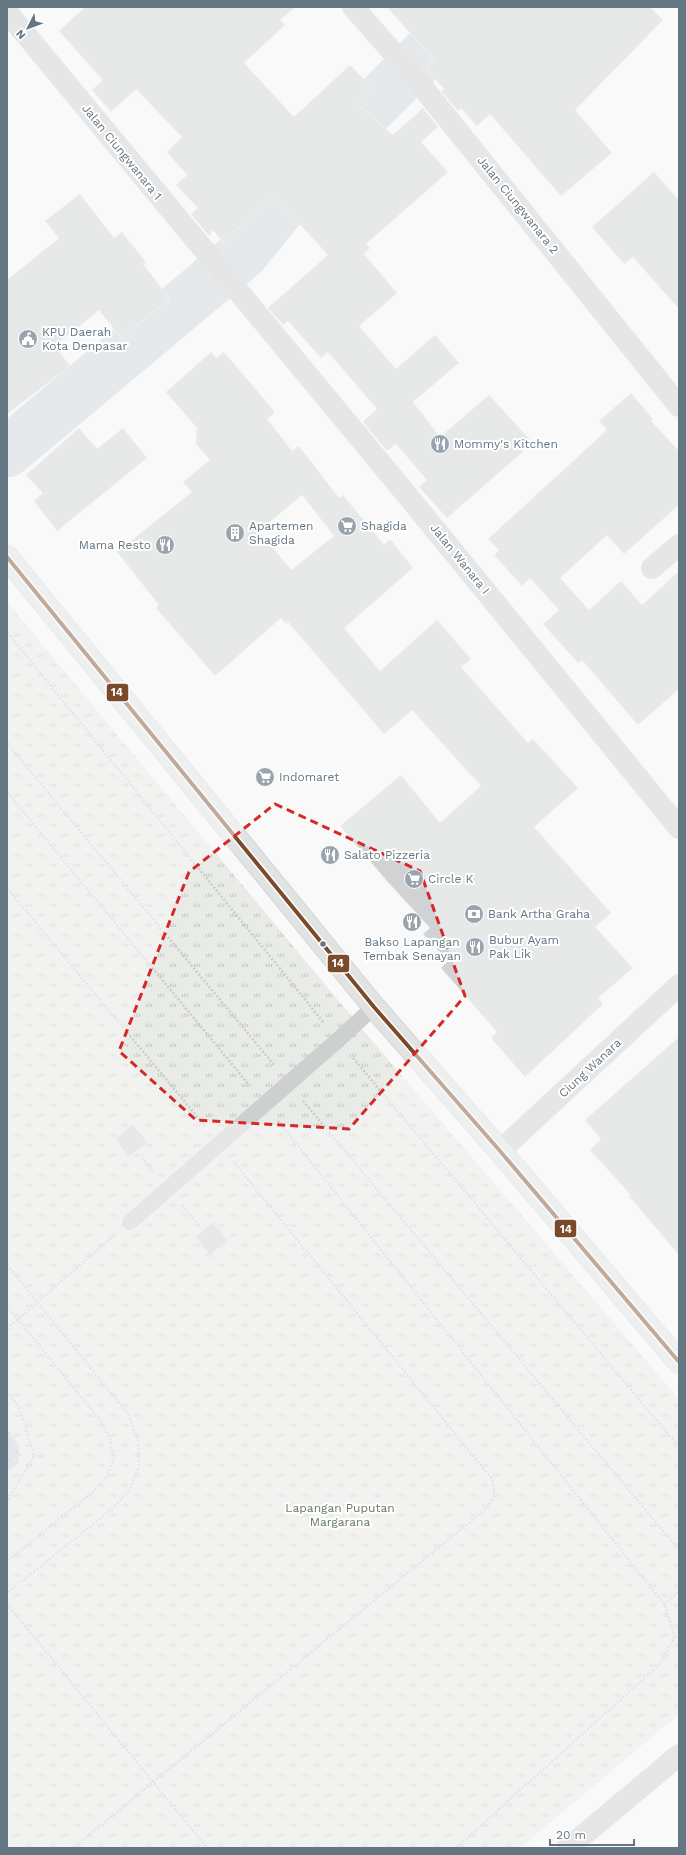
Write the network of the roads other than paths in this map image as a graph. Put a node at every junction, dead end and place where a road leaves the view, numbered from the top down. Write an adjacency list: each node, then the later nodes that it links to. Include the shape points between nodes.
1 (353, 7): 4 (street, Jalan Ciungwanara 2, via 411,72)
2 (7, 12): 3 (street, Jalan Ciungwanara 1)
3 (238, 292): 8 (street, Jalan Wanara I)
4 (679, 406)
5 (679, 545): 7 (street)
6 (7, 557): 10 (main road)
7 (652, 568)
8 (679, 828)
9 (679, 985): 11 (street, Ciung Wanara)
10 (374, 1007): 11 (main road); 12 (lane)
11 (500, 1151): 13 (main road)
12 (130, 1222)
13 (679, 1362)
14 (679, 1755): 15 (street)
15 (568, 1848)

